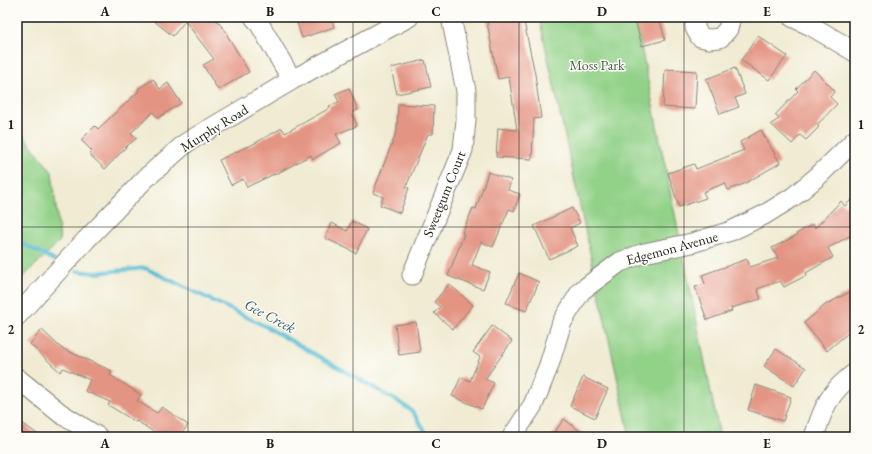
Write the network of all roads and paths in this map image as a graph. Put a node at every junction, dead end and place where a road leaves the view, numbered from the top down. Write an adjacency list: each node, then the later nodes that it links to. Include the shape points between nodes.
1 (254, 17): 8 (street)
2 (410, 17): 8 (street, Murphy Road)
3 (451, 17): 10 (street, Sweetgum Court, via 466,91 463,150)
4 (695, 17): 5 (street, via 695,28 700,37 709,39 720,38 728,29)
5 (731, 17)
6 (792, 17): 7 (street)
7 (855, 52)
8 (292, 80): 11 (street, Murphy Road, via 186,143 141,183)
9 (855, 140): 15 (street, Edgemon Avenue, via 817,177 764,215 731,231 692,243 644,253 620,262 581,291 562,322 550,365 533,405)
10 (412, 275)
11 (17, 316)
12 (855, 373): 16 (street, via 842,383 828,401)
13 (17, 378): 14 (street, via 60,413)
14 (98, 437)
15 (512, 437)
16 (814, 437)

